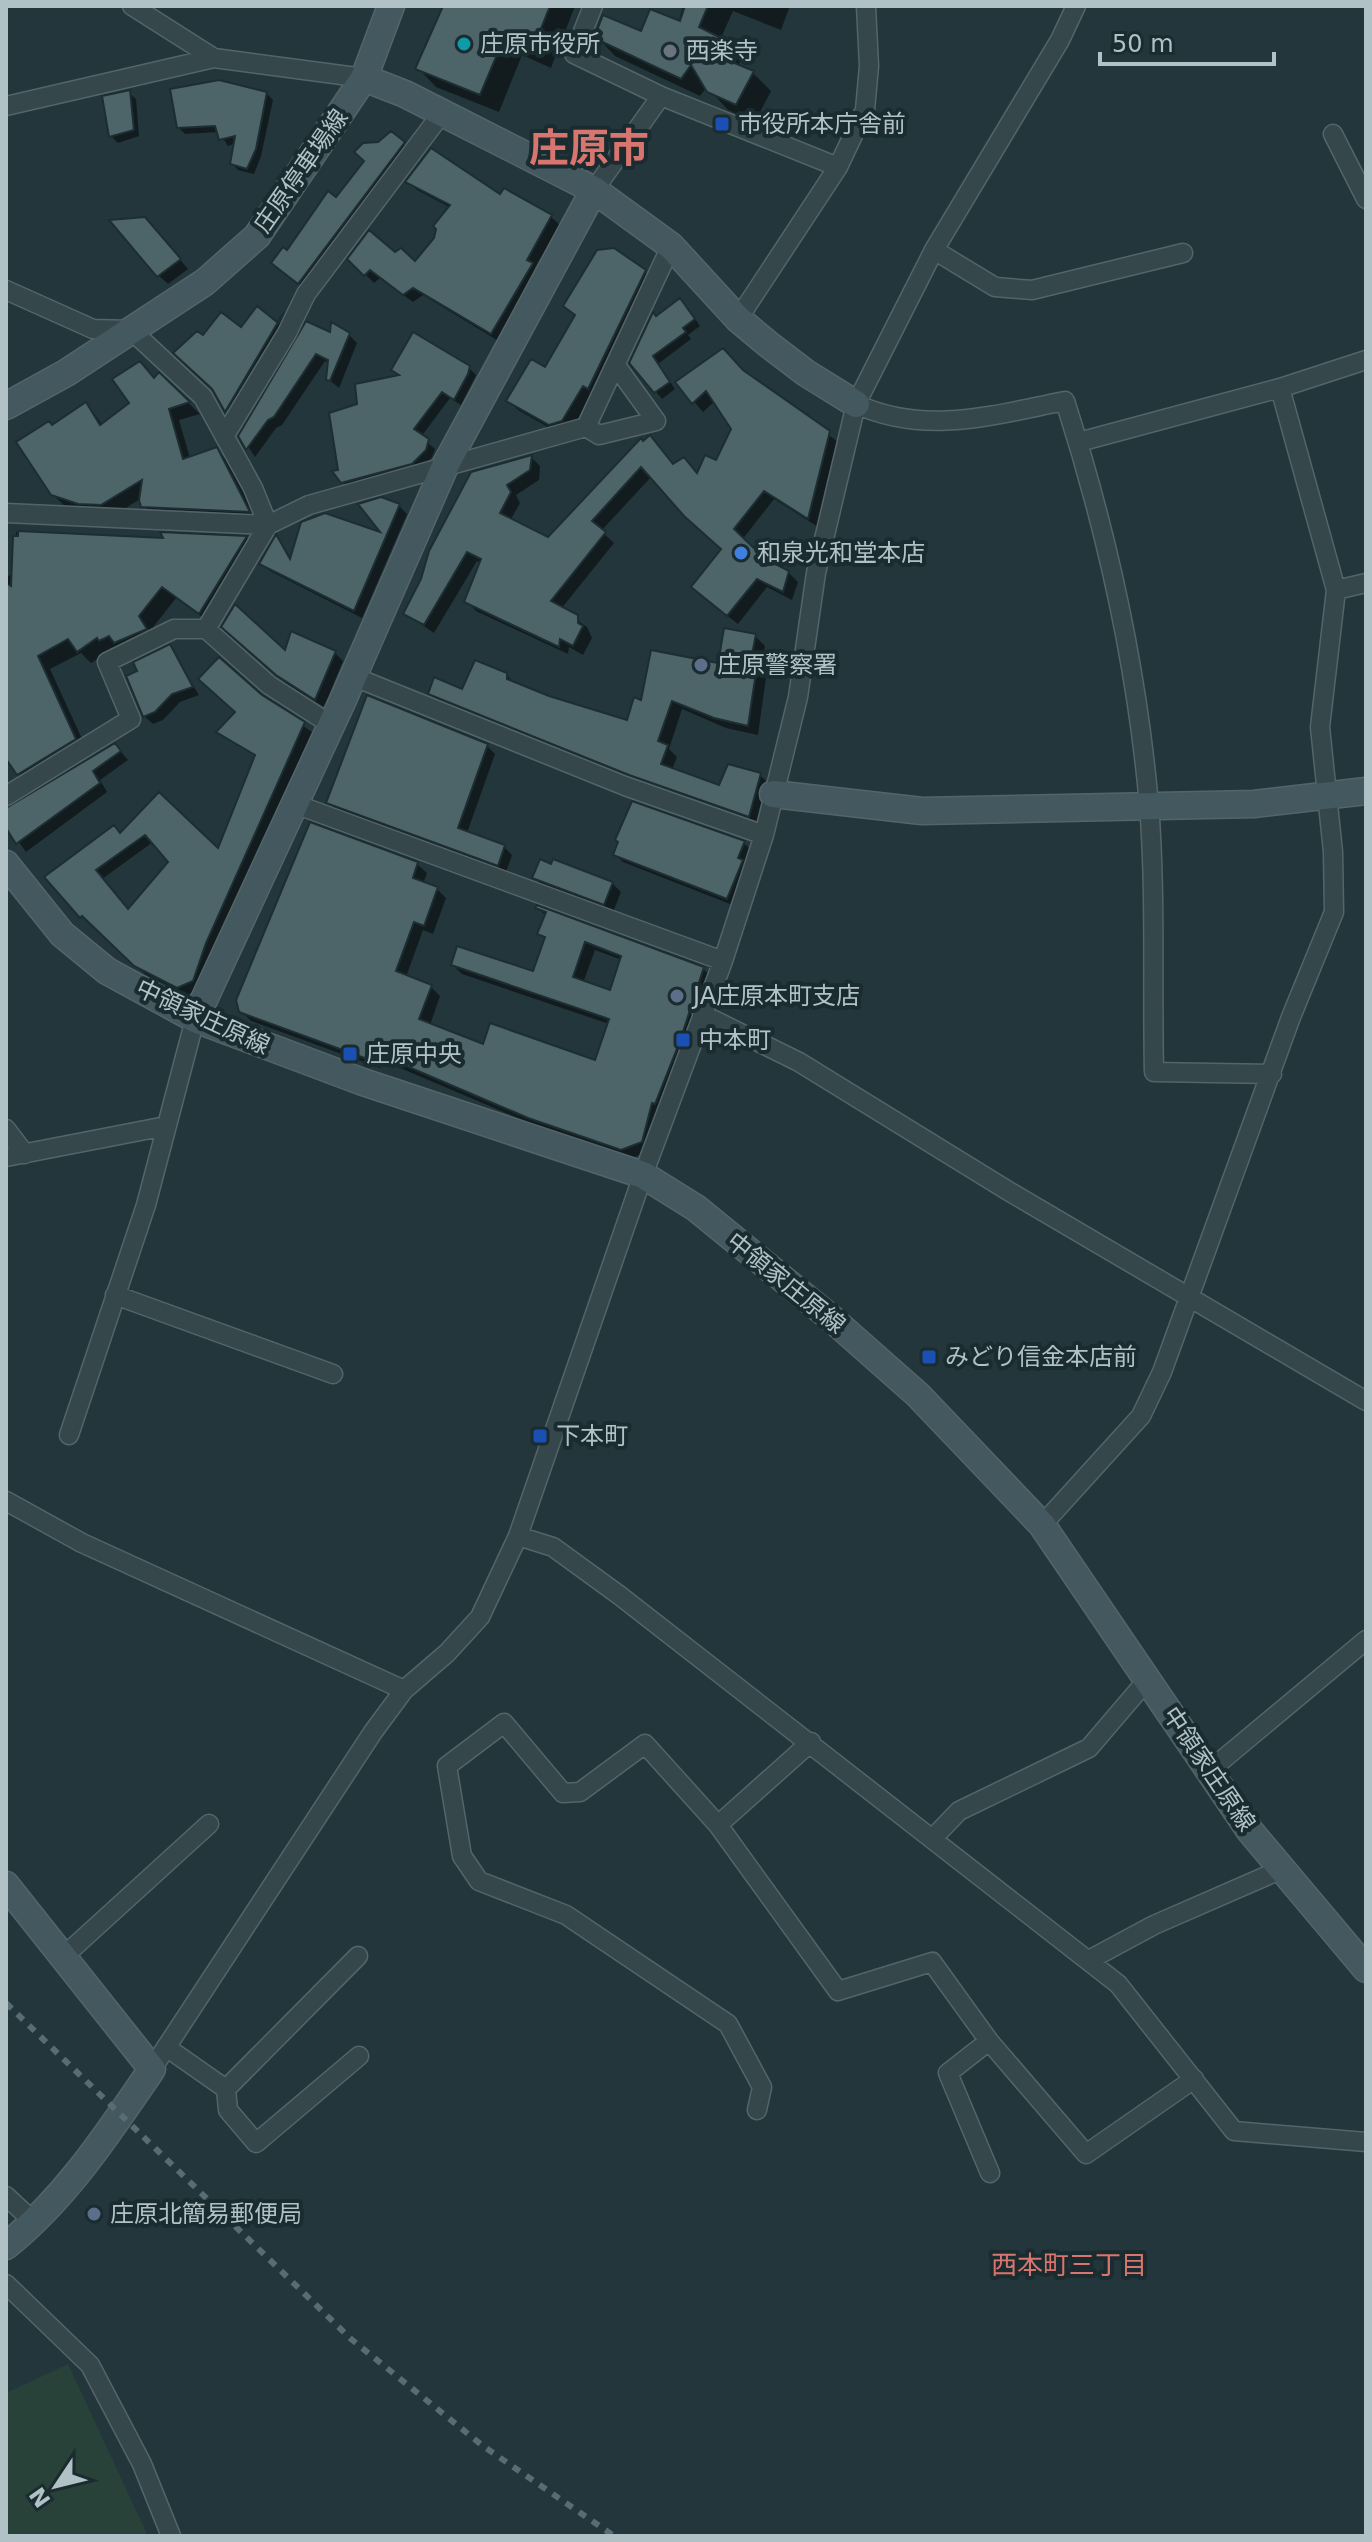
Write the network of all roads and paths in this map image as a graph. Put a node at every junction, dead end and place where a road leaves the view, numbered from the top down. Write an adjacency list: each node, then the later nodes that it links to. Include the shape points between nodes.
1 (132, 6): 6 (street)
2 (391, 6): 7 (street, 庄原停車場線)
3 (593, 6): 8 (street, via 574,54)
4 (866, 6): 12 (street, via 865,110)
5 (1076, 6): 16 (street)
6 (214, 58): 7 (street); 9 (street)
7 (364, 78): 10 (street); 20 (street, 庄原停車場線, via 257,236 205,282)
8 (661, 96): 12 (street); 13 (street)
9 (6, 106)
10 (442, 113): 13 (street); 27 (street, via 306,294)
11 (1333, 134): 14 (street)
12 (838, 167): 19 (street)
13 (594, 190): 15 (street); 29 (street)
14 (1366, 199)
15 (671, 246): 19 (street); 22 (street)
16 (934, 250): 17 (street, via 995,287 1032,290); 24 (street)
17 (1183, 253)
18 (6, 290): 20 (street, via 93,329)
19 (738, 319): 24 (street, via 806,373)
20 (131, 330): 25 (street, 庄原停車場線); 27 (street, via 203,397)
21 (1366, 360): 23 (street)
22 (617, 367): 26 (street); 26 (street, via 656,421 599,435)
23 (1280, 388): 28 (street); 33 (street)
24 (856, 404): 28 (street, via 885,417 951,423 1065,401); 38 (street, via 816,573 798,697)
25 (6, 406)
26 (586, 427): 29 (street)
27 (225, 435): 31 (street)
28 (1079, 442): 42 (street, via 1107,542)
29 (446, 464): 31 (street, via 309,505); 35 (street)
30 (6, 513): 31 (street)
31 (268, 525): 34 (street)
32 (1366, 583): 33 (street)
33 (1336, 590): 39 (street, via 1320,727)
34 (206, 629): 36 (street, via 269,685); 40 (street, via 174,629 107,662 131,719)
35 (352, 676): 36 (street); 43 (street, via 625,786)
36 (330, 724): 41 (street)
37 (1366, 791): 39 (street)
38 (773, 794): 42 (street, via 922,811); 43 (street)
39 (1328, 794): 42 (street, via 1254,804); 48 (street, via 1334,912)
40 (6, 796)
41 (295, 804): 45 (street); 47 (street)
42 (1149, 806): 48 (street, via 1154,1072)
43 (764, 835): 45 (street)
44 (6, 864): 47 (street, 中領家庄原線, via 73,943 107,971)
45 (723, 961): 46 (street)
46 (702, 1014): 53 (street); 55 (street, via 799,1062)
47 (195, 1019): 49 (street); 53 (street, 中領家庄原線, via 377,1087)
48 (1272, 1074): 55 (street)
49 (166, 1126): 51 (street); 54 (street)
50 (6, 1129): 51 (street)
51 (25, 1154): 52 (street)
52 (6, 1157)
53 (643, 1175): 60 (street, 中領家庄原線, via 696,1208 832,1319 929,1406); 61 (street)
54 (115, 1295): 56 (street); 58 (street)
55 (1190, 1296): 57 (street); 60 (street, via 1141,1416)
56 (333, 1374)
57 (1366, 1401)
58 (69, 1435)
59 (6, 1501): 64 (street, via 82,1543)
60 (1042, 1525): 63 (street, 中領家庄原線)
61 (518, 1536): 64 (street, via 480,1617); 65 (street, via 553,1547)
62 (1366, 1640): 66 (street)
63 (1148, 1679): 66 (street, 中領家庄原線); 69 (street, via 1089,1748 959,1811)
64 (404, 1690): 78 (street)
65 (811, 1742): 68 (street); 69 (street)
66 (1209, 1771): 70 (street, 中領家庄原線)
67 (209, 1824): 72 (street)
68 (718, 1825): 76 (street, via 838,1991 932,1962); 81 (street, via 645,1744 580,1792 563,1793 504,1723 447,1766 462,1856 479,1881 566,1915 728,2024 762,2087)
69 (932, 1839): 74 (street)
70 (1280, 1870): 74 (street); 75 (street, 中領家庄原線)
71 (6, 1885): 72 (street)
72 (64, 1956): 78 (street)
73 (358, 1956): 80 (street)
74 (1089, 1960): 79 (street, via 1118,1984)
75 (1366, 1969)
76 (989, 2041): 79 (street, via 1086,2154); 83 (street, via 948,2073)
77 (359, 2056): 80 (street, via 256,2143 228,2110)
78 (159, 2058): 80 (street); 85 (street, via 100,2145)
79 (1194, 2079): 82 (street, via 1234,2131)
80 (226, 2089)
81 (757, 2110)
82 (1366, 2142)
83 (990, 2173)
84 (6, 2196): 85 (street)
85 (35, 2223): 86 (street)
86 (6, 2246)
87 (6, 2284): 88 (street, via 90,2365 142,2464)
88 (171, 2536)

